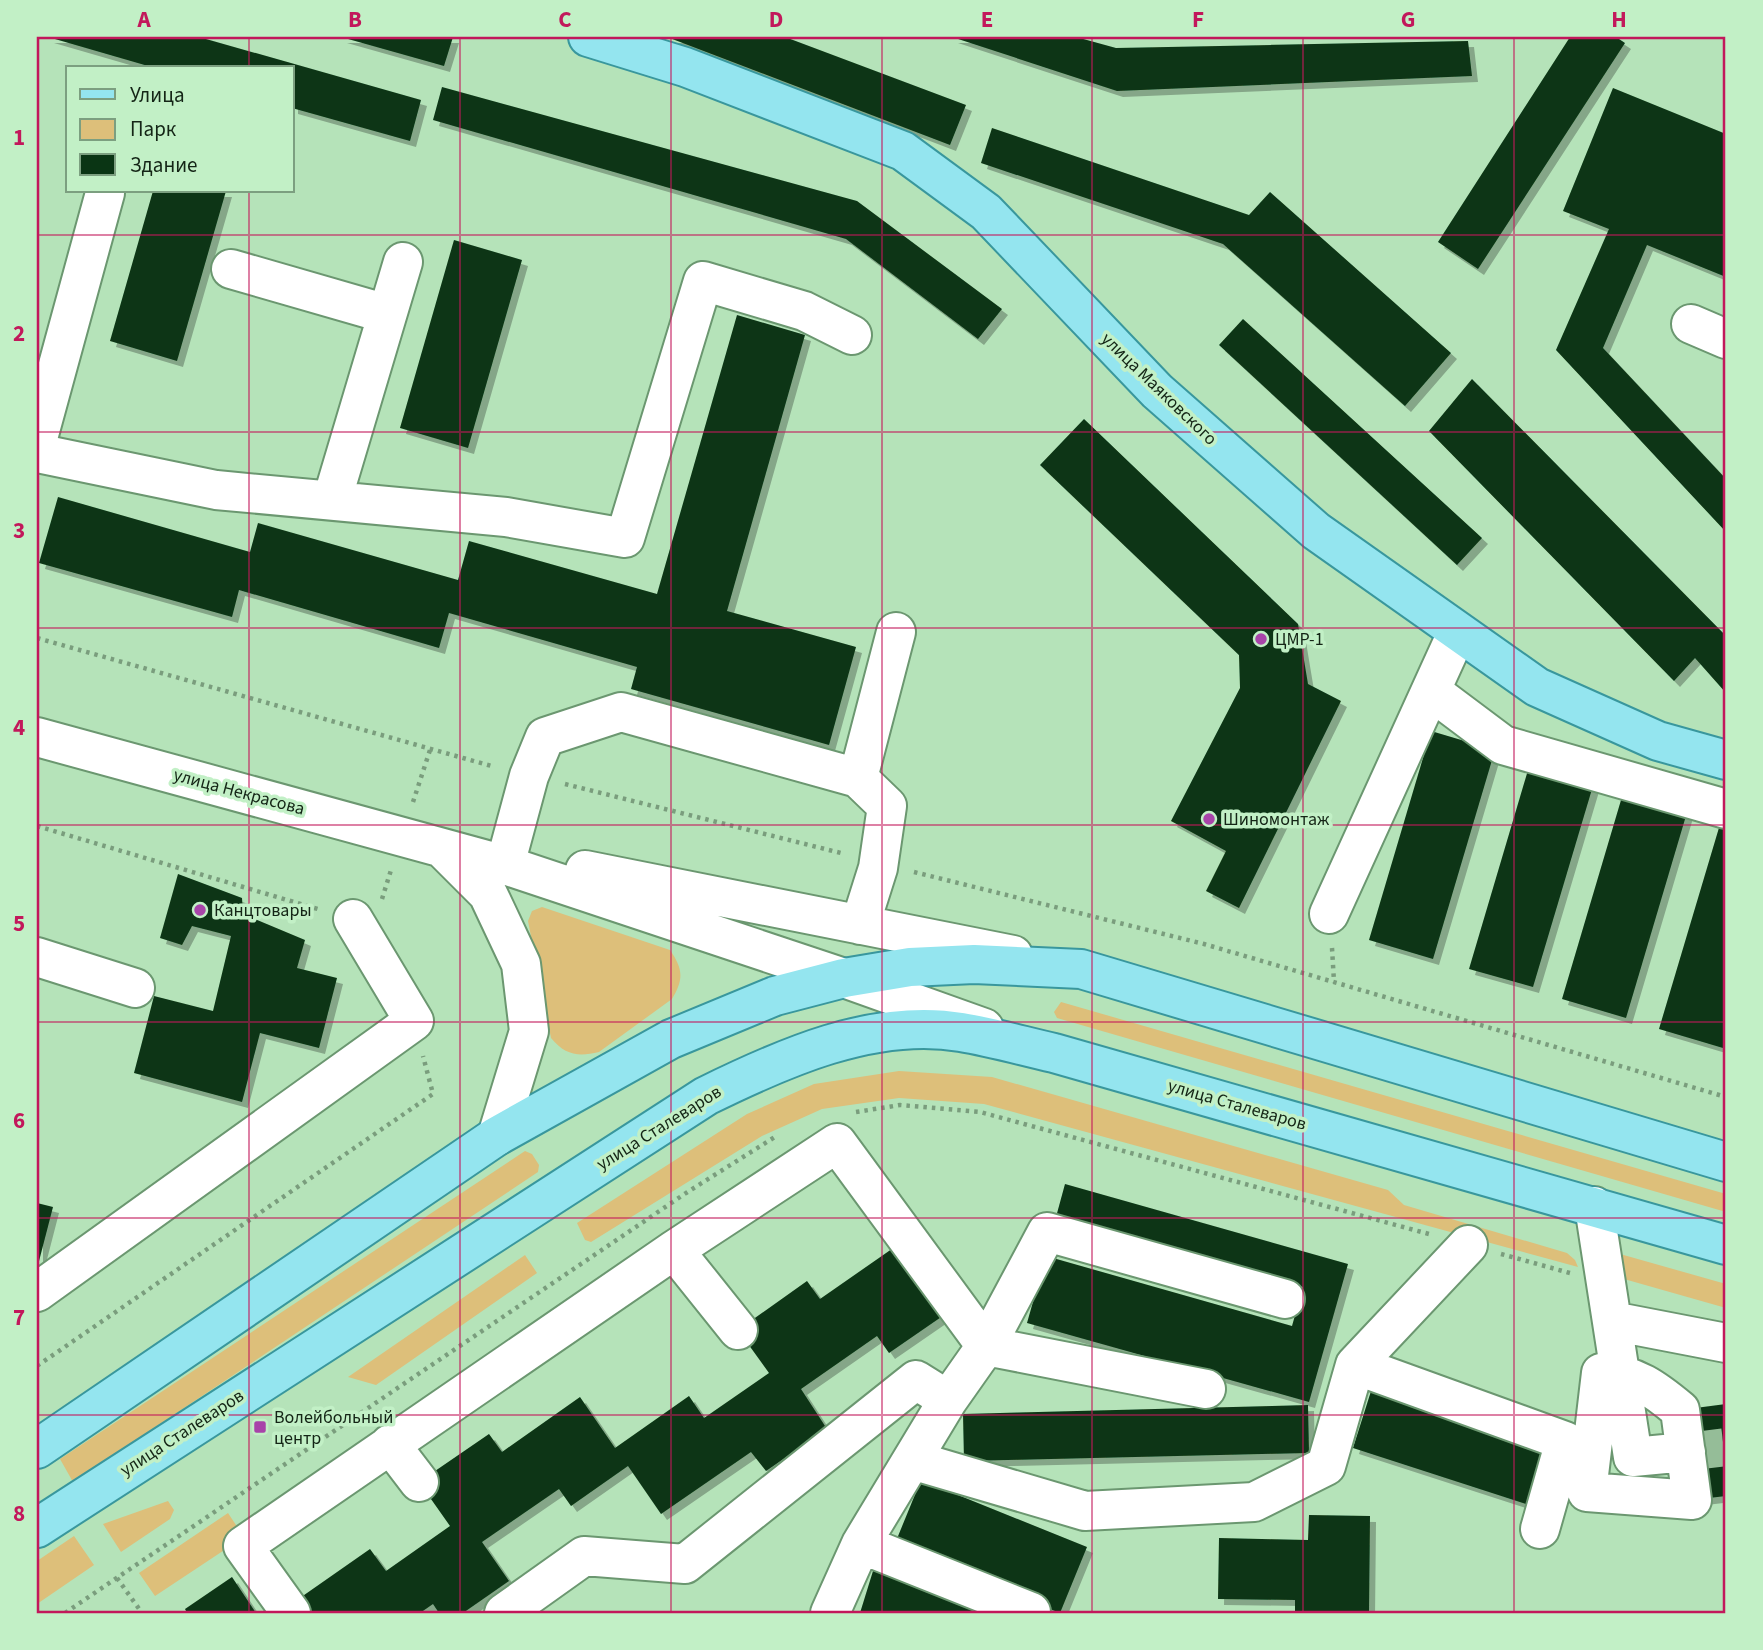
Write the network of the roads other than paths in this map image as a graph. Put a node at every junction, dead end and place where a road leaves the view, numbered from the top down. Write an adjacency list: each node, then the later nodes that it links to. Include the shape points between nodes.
1 (588, 37): 13 (main road, улица Маяковского, via 685,67 903,151 986,212 1157,391 1233,461 1316,531)
2 (106, 193): 9 (street)
3 (402, 262): 5 (street)
4 (231, 269): 5 (street)
5 (387, 314): 11 (street)
6 (1690, 324): 8 (street)
7 (852, 335): 11 (street, via 804,311 704,281 625,537 506,517)
8 (1726, 339)
9 (37, 442)
10 (37, 453): 11 (street, via 216,489)
11 (332, 500)
12 (896, 632): 17 (street)
13 (1457, 634): 14 (street); 16 (main road, улица Маяковского, via 1536,687 1658,741)
14 (1431, 691): 18 (street, via 1503,745); 21 (street)
15 (37, 737): 19 (street, улица Некрасова)
16 (1726, 760)
17 (858, 778): 20 (street, via 621,712 545,737); 23 (street, via 887,806 879,863)
18 (1726, 809)
19 (441, 847): 20 (street, улица Некрасова); 29 (street, via 488,894 522,964 529,1031)
20 (506, 860): 23 (street); 26 (street)
21 (1329, 914)
22 (353, 919): 35 (street, via 414,1021)
23 (860, 925): 25 (street)
24 (37, 957): 27 (street)
25 (1081, 968): 26 (main road, via 974,964 910,967); 30 (main road)
26 (844, 978): 28 (street); 29 (main road, via 775,996 671,1039)
27 (135, 988)
28 (1054, 1054): 31 (main road, улица Сталеваров); 50 (main road, улица Сталеваров, via 959,1031 908,1030 851,1040 756,1071 705,1096)
29 (497, 1136): 46 (main road)
30 (1726, 1162)
31 (1594, 1206): 33 (main road, улица Сталеваров); 37 (street)
32 (1468, 1245): 41 (street)
33 (1726, 1245)
34 (674, 1250): 38 (street); 40 (street, via 837,1143); 45 (street)
35 (37, 1292)
36 (1285, 1299): 40 (street, via 1047,1232)
37 (1612, 1321): 39 (street); 42 (street)
38 (738, 1330)
39 (1726, 1343)
40 (986, 1346): 43 (street); 44 (street)
41 (1355, 1365): 48 (street, via 1326,1466 1254,1502 1085,1511); 51 (street, via 1565,1441)
42 (1620, 1373): 47 (street, via 1653,1388 1680,1410); 47 (street, via 1633,1457); 47 (street, via 1601,1373 1587,1492 1692,1500)
43 (1206, 1389)
44 (948, 1399): 48 (street); 55 (street, via 916,1380 685,1564 584,1556)
45 (390, 1444): 49 (street); 54 (street, via 243,1546)
46 (37, 1449)
47 (1686, 1451)
48 (912, 1460): 52 (street)
49 (419, 1482)
50 (37, 1528)
51 (1540, 1530)
52 (861, 1545): 53 (street); 56 (street)
53 (1031, 1612)
54 (290, 1613)
55 (504, 1613)
56 (830, 1613)

